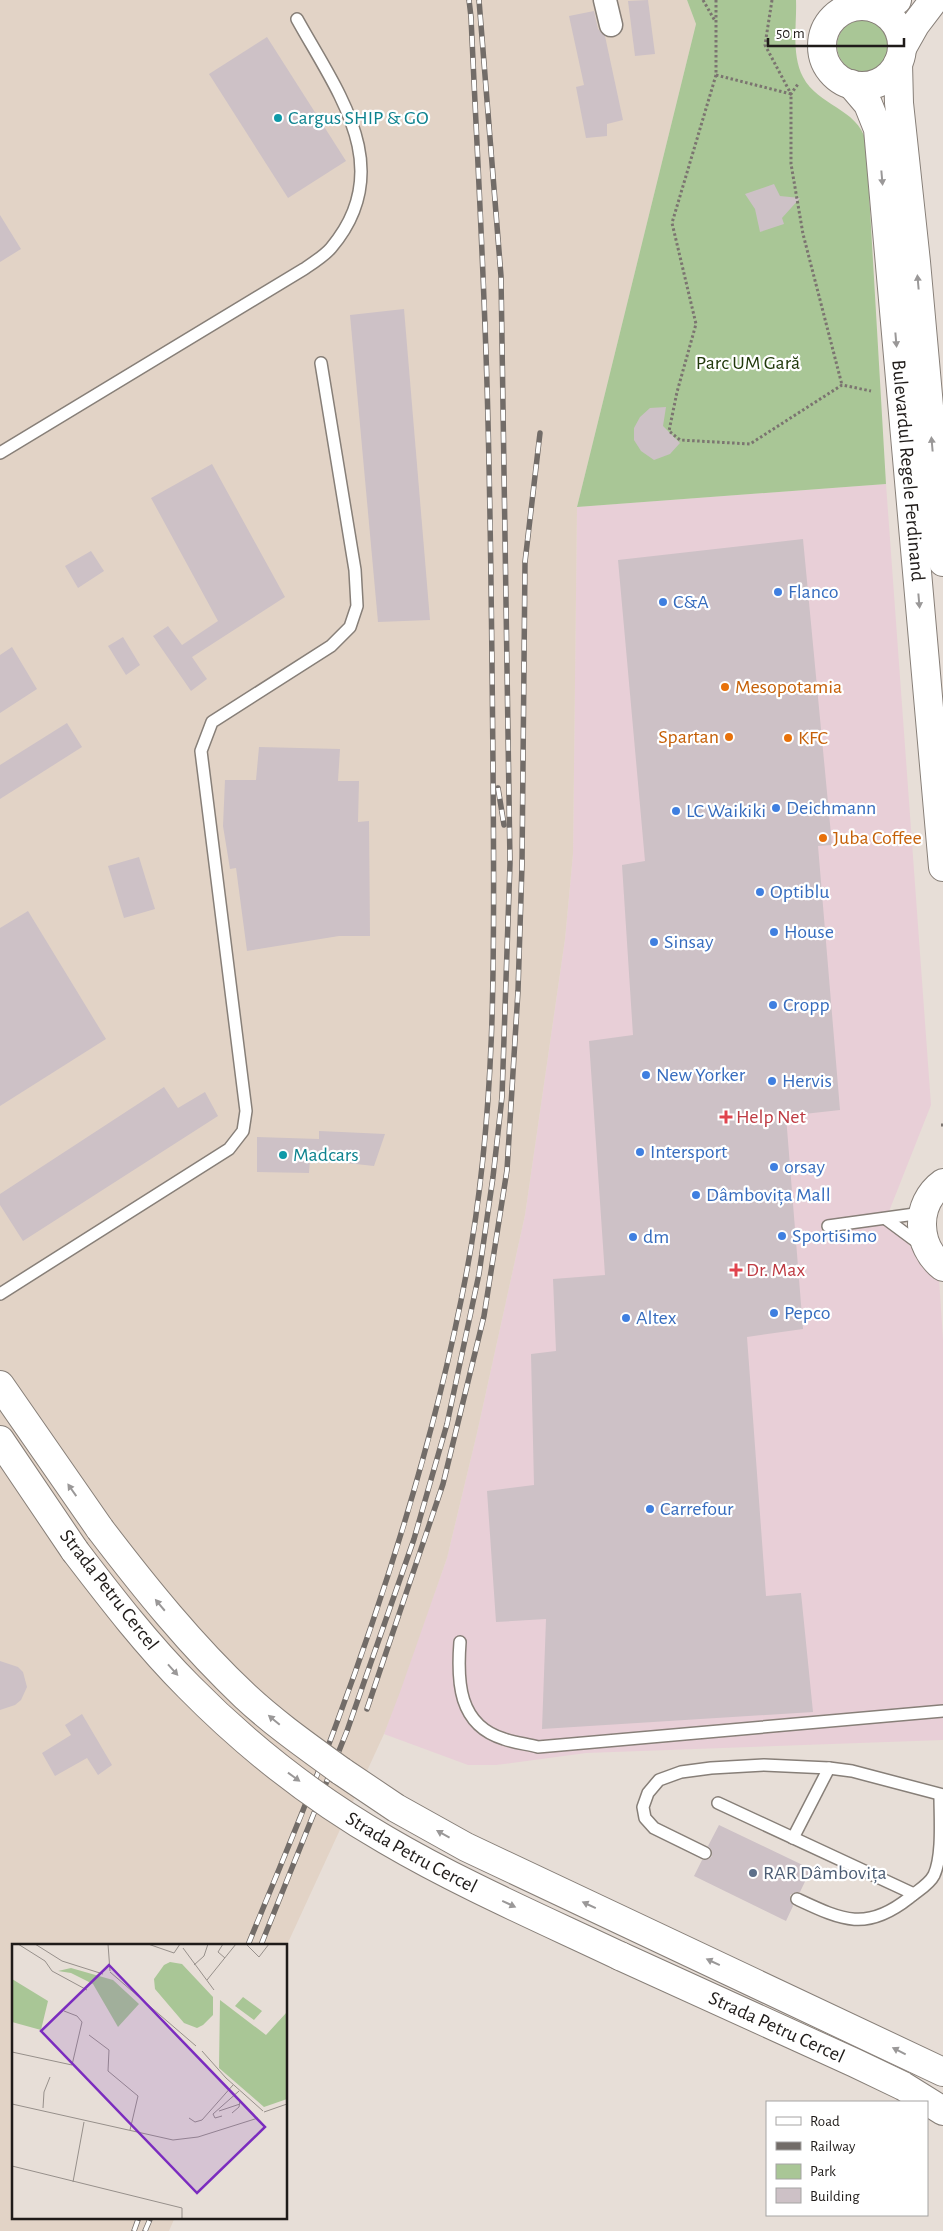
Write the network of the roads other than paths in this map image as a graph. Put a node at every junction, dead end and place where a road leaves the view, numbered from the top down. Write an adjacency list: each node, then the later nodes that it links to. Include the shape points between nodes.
1 (605, 0): 6 (street)
2 (934, 0): 7 (main road, via 915,25)
3 (879, 4): 4 (main road); 7 (main road, via 897,26)
4 (830, 12): 8 (main road, via 822,44 827,64 841,79)
5 (297, 19): 10 (lane, via 347,108 360,145 360,195 351,220 330,249 304,270)
6 (611, 25)
7 (900, 56): 8 (main road, via 892,72 873,84); 11 (main road, Bulevardul Regele Ferdinand, one-way to 7, via 899,103)
8 (851, 84): 12 (main road, Bulevardul Regele Ferdinand, one-way to 12, via 868,104 878,129)
9 (321, 363): 18 (lane, via 355,570 357,606 350,628 331,646 212,722 202,752 246,1111 244,1131 229,1149)
10 (0, 454)
11 (943, 562)
12 (943, 867)
13 (943, 1183): 14 (main road, via 928,1199)
14 (922, 1213): 15 (lane); 17 (main road, via 923,1240)
15 (886, 1219): 16 (lane); 17 (lane)
16 (828, 1226)
17 (936, 1260)
18 (0, 1294)
19 (0, 1385): 31 (main road, Strada Petru Cercel, one-way to 19, bridge, via 466,1846 396,1808 295,1738 253,1703 168,1615 100,1529)
20 (0, 1440): 32 (main road, Strada Petru Cercel, one-way to 32, bridge, via 115,1602 188,1687 226,1723 338,1810 443,1872 855,2063)
21 (460, 1642): 22 (lane, via 460,1694 468,1713 482,1728 502,1739 538,1747)
22 (943, 1711)
23 (829, 1768): 24 (lane); 26 (lane); 27 (lane, via 764,1765 712,1768 681,1772 659,1780 648,1793 643,1807 645,1818 654,1828)
24 (941, 1795): 28 (lane)
25 (718, 1803): 26 (lane)
26 (793, 1838): 29 (lane)
27 (705, 1853)
28 (939, 1875): 29 (lane)
29 (914, 1894): 30 (lane, via 893,1910 874,1918 848,1920)
30 (797, 1899)
31 (943, 2072)
32 (927, 2101)
33 (928, 2102): 34 (main road, Strada Petru Cercel, one-way to 34, bridge)
34 (943, 2111)

